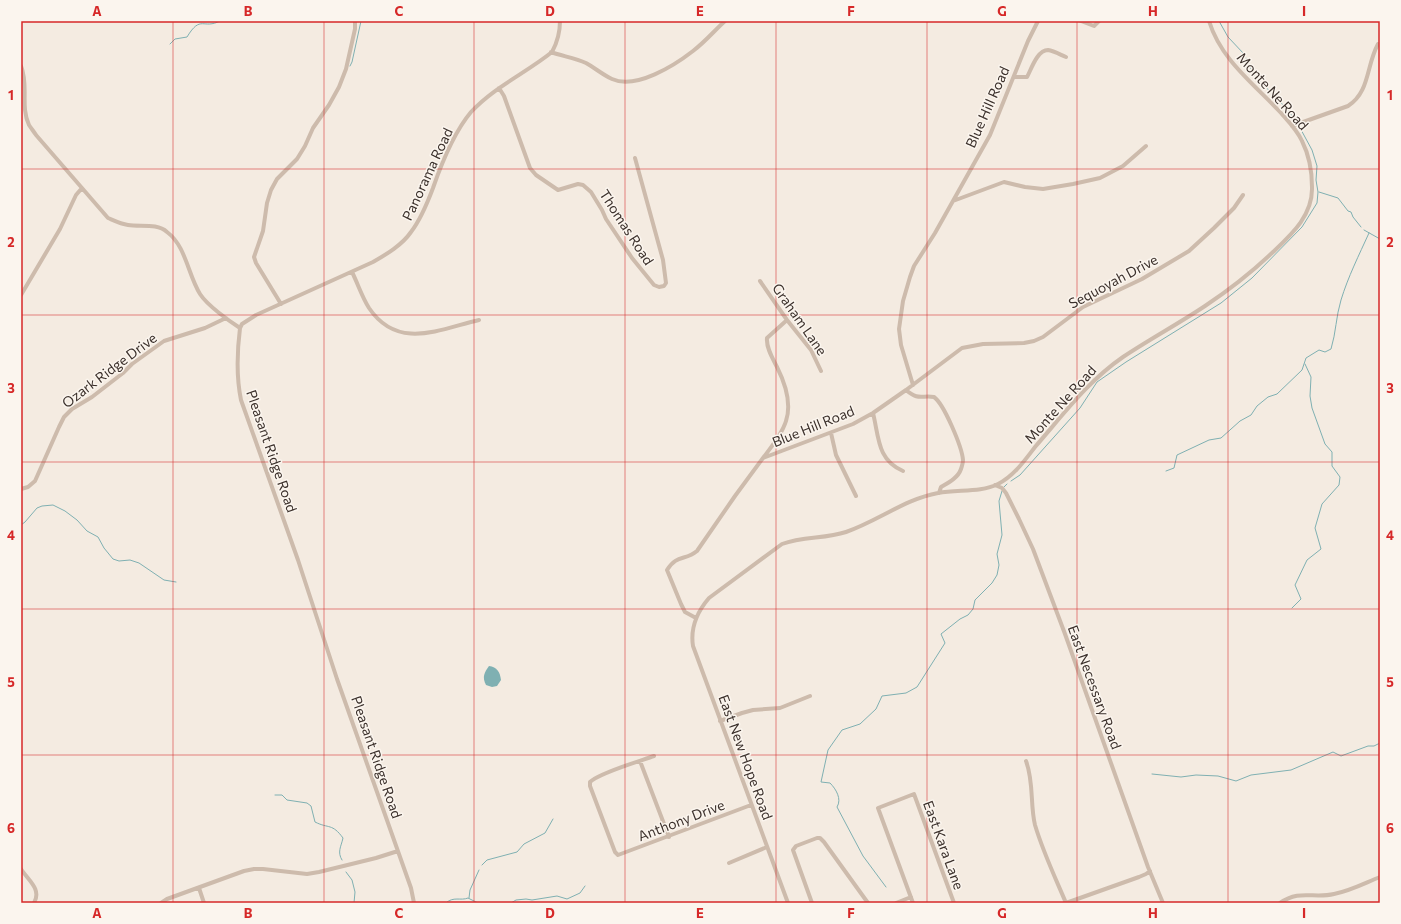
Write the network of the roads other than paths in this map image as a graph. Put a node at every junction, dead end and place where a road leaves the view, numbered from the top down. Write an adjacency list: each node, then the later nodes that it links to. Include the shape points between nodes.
1 (354, 21): 23 (street, via 355,29 346,69 339,87 313,128 297,160 274,183 267,203 263,231 254,257)
2 (560, 21): 9 (street, Panorama Road, via 560,33)
3 (725, 21): 9 (street, via 686,56 656,74 634,82 613,79 586,63)
4 (1038, 21): 12 (street, Blue Hill Road)
5 (1081, 21): 6 (street, via 1094,26)
6 (1099, 21)
7 (1209, 21): 14 (street, Monte Ne Road, via 1219,44 1233,64)
8 (1380, 45): 14 (street, via 1378,44 1375,50 1365,85 1356,101)
9 (551, 52): 13 (street, Panorama Road)
10 (1066, 57): 12 (street, via 1046,50 1039,54 1027,78)
11 (21, 66): 17 (street, via 24,74 25,115 29,126)
12 (1014, 77): 19 (street, Blue Hill Road, via 990,135)
13 (499, 88): 16 (street, Thomas Road, via 530,168 558,190 578,184 587,188 632,258 654,285 664,286 666,284 663,260); 20 (street, Panorama Road, via 471,112 462,126 446,156 422,216 410,234 386,254)
14 (1292, 126): 35 (street, Monte Ne Road, via 1302,140 1311,171 1312,190 1308,210 1302,221 1260,264 1228,290 1099,375 1022,463 1008,477)
15 (1146, 146): 19 (street, via 1123,166 1100,178 1043,189 1004,182)
16 (635, 158)
17 (82, 188): 22 (street); 24 (street, via 108,218 120,224 157,227 168,232 179,246 200,294)
18 (1243, 195): 29 (street, Sequoyah Drive, via 1234,208 1196,246 1158,271 1093,301 1034,341 962,348)
19 (953, 201): 29 (street, Blue Hill Road, via 914,266 903,301 899,337)
20 (352, 272): 23 (street, Panorama Road); 25 (street, via 373,313 384,324 399,331 411,334 427,333)
21 (760, 281): 26 (street, Graham Lane)
22 (21, 295)
23 (281, 304): 27 (street, Panorama Road, via 249,319)
24 (226, 318): 27 (street); 36 (street, Ozark Ridge Drive, via 205,328 164,341 92,397 72,409 64,417 35,481)
25 (479, 320)
26 (787, 320): 28 (street, Graham Lane, via 811,350); 33 (street, via 767,338 766,342 784,382 788,411 778,437)
27 (240, 328): 48 (street, Pleasant Ridge Road, via 238,384 242,403)
28 (821, 371)
29 (913, 385): 30 (street, Blue Hill Road)
30 (906, 390): 31 (street, Blue Hill Road); 37 (street, via 919,398 934,397 940,403 961,452 961,471)
31 (873, 413): 32 (street, Blue Hill Road); 34 (street, via 883,455 889,463)
32 (831, 433): 33 (street, Blue Hill Road); 38 (street, via 836,455)
33 (763, 458): 39 (street, Blue Hill Road, via 697,551 672,562 667,570 685,612)
34 (903, 471)
35 (995, 485): 37 (street, Monte Ne Road); 51 (street, East Necessary Road, via 1006,493 1033,549)
36 (21, 489)
37 (939, 492): 39 (street, Monte Ne Road, via 842,533 798,539 782,544 709,598)
38 (856, 496)
39 (696, 618): 41 (street, East New Hope Road, via 692,631 693,646)
40 (810, 696): 41 (street, via 780,708 742,712)
41 (720, 721): 45 (street, East New Hope Road)
42 (654, 756): 43 (street)
43 (640, 761): 46 (street); 46 (street, Anthony Drive, via 594,778 590,782 615,852 618,855)
44 (1026, 761): 65 (street, via 1032,786 1035,824)
45 (751, 805): 46 (street, Anthony Drive); 47 (street, East New Hope Road)
46 (669, 837)
47 (767, 847): 49 (street); 59 (street, East New Hope Road)
48 (398, 851): 53 (street, via 307,874 254,869); 58 (street, Pleasant Ridge Road)
49 (729, 863)
50 (21, 869): 55 (street, via 36,890)
51 (1150, 871): 65 (street); 66 (street, East Necessary Road)
52 (1380, 877): 67 (street, via 1334,894 1298,895)
53 (199, 888): 56 (street); 57 (street)
54 (911, 897): 62 (street); 63 (street); 64 (street, East Kara Lane, via 878,808 914,794)
55 (34, 903)
56 (161, 903)
57 (204, 903)
58 (414, 903)
59 (788, 903)
60 (812, 903): 61 (street, via 793,850 796,846 820,838)
61 (868, 903)
62 (896, 903)
63 (913, 903)
64 (954, 903)
65 (1066, 903)
66 (1163, 903)
67 (1280, 903)

